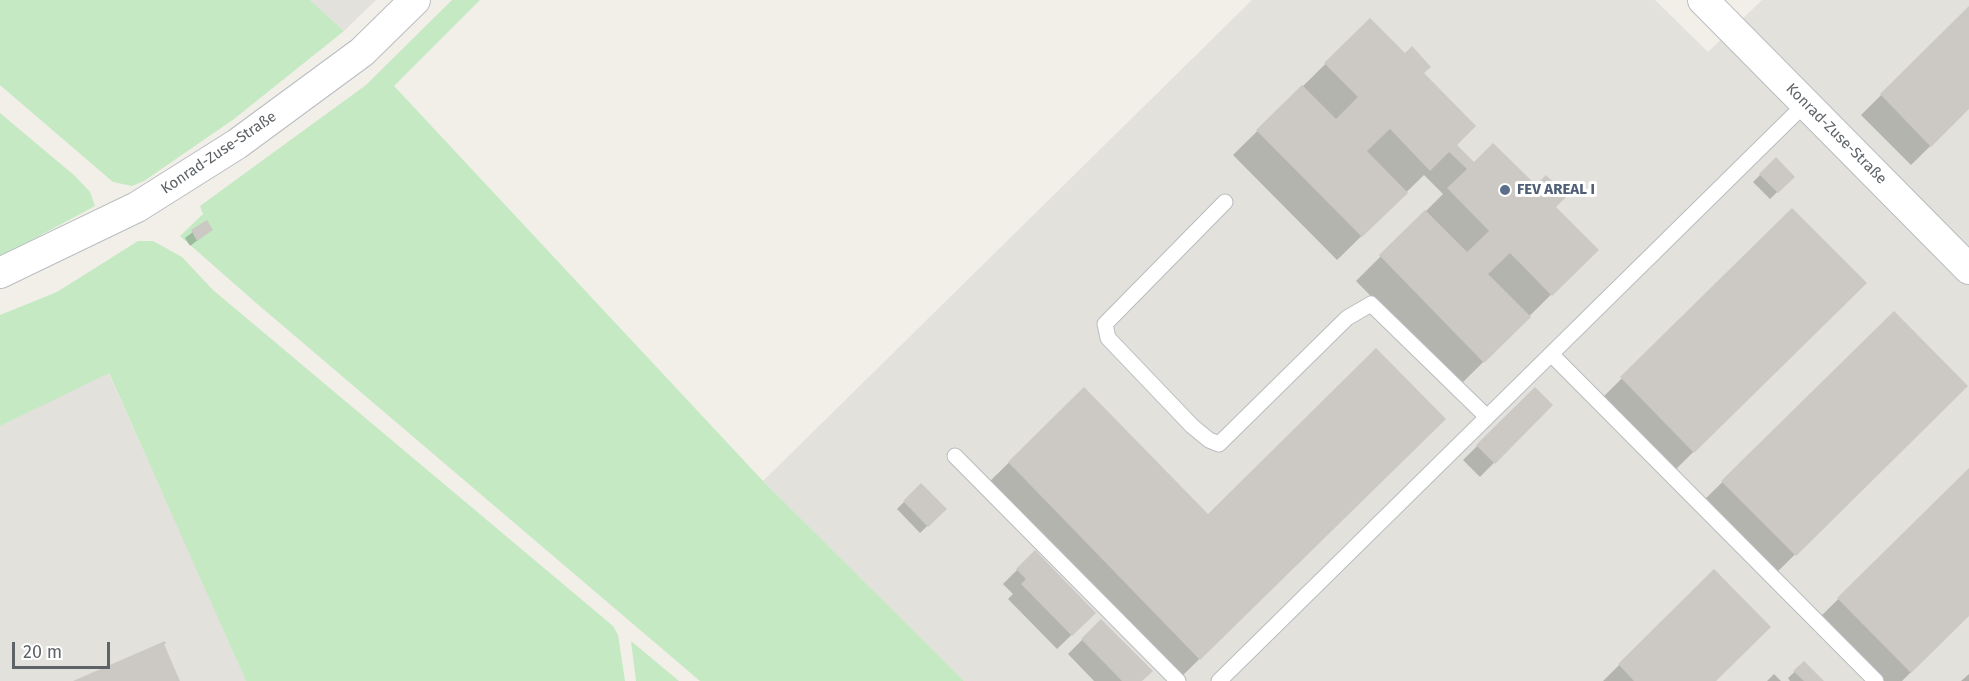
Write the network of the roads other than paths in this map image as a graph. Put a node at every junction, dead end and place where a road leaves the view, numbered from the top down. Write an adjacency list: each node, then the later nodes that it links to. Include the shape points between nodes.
1 (416, 0): 6 (street, Konrad-Zuse-Straße, via 362,52 237,144 137,207)
2 (1703, 0): 3 (street, Konrad-Zuse-Straße)
3 (1806, 103): 5 (street, Konrad-Zuse-Straße); 7 (lane)
4 (1225, 202): 8 (lane, via 1105,324 1108,338 1209,440 1219,444 1347,318 1371,304)
5 (1969, 268)
6 (0, 273)
7 (1551, 354): 8 (lane); 12 (lane)
8 (1487, 417): 11 (lane)
9 (955, 456): 10 (lane)
10 (1178, 681)
11 (1219, 681)
12 (1876, 681)

